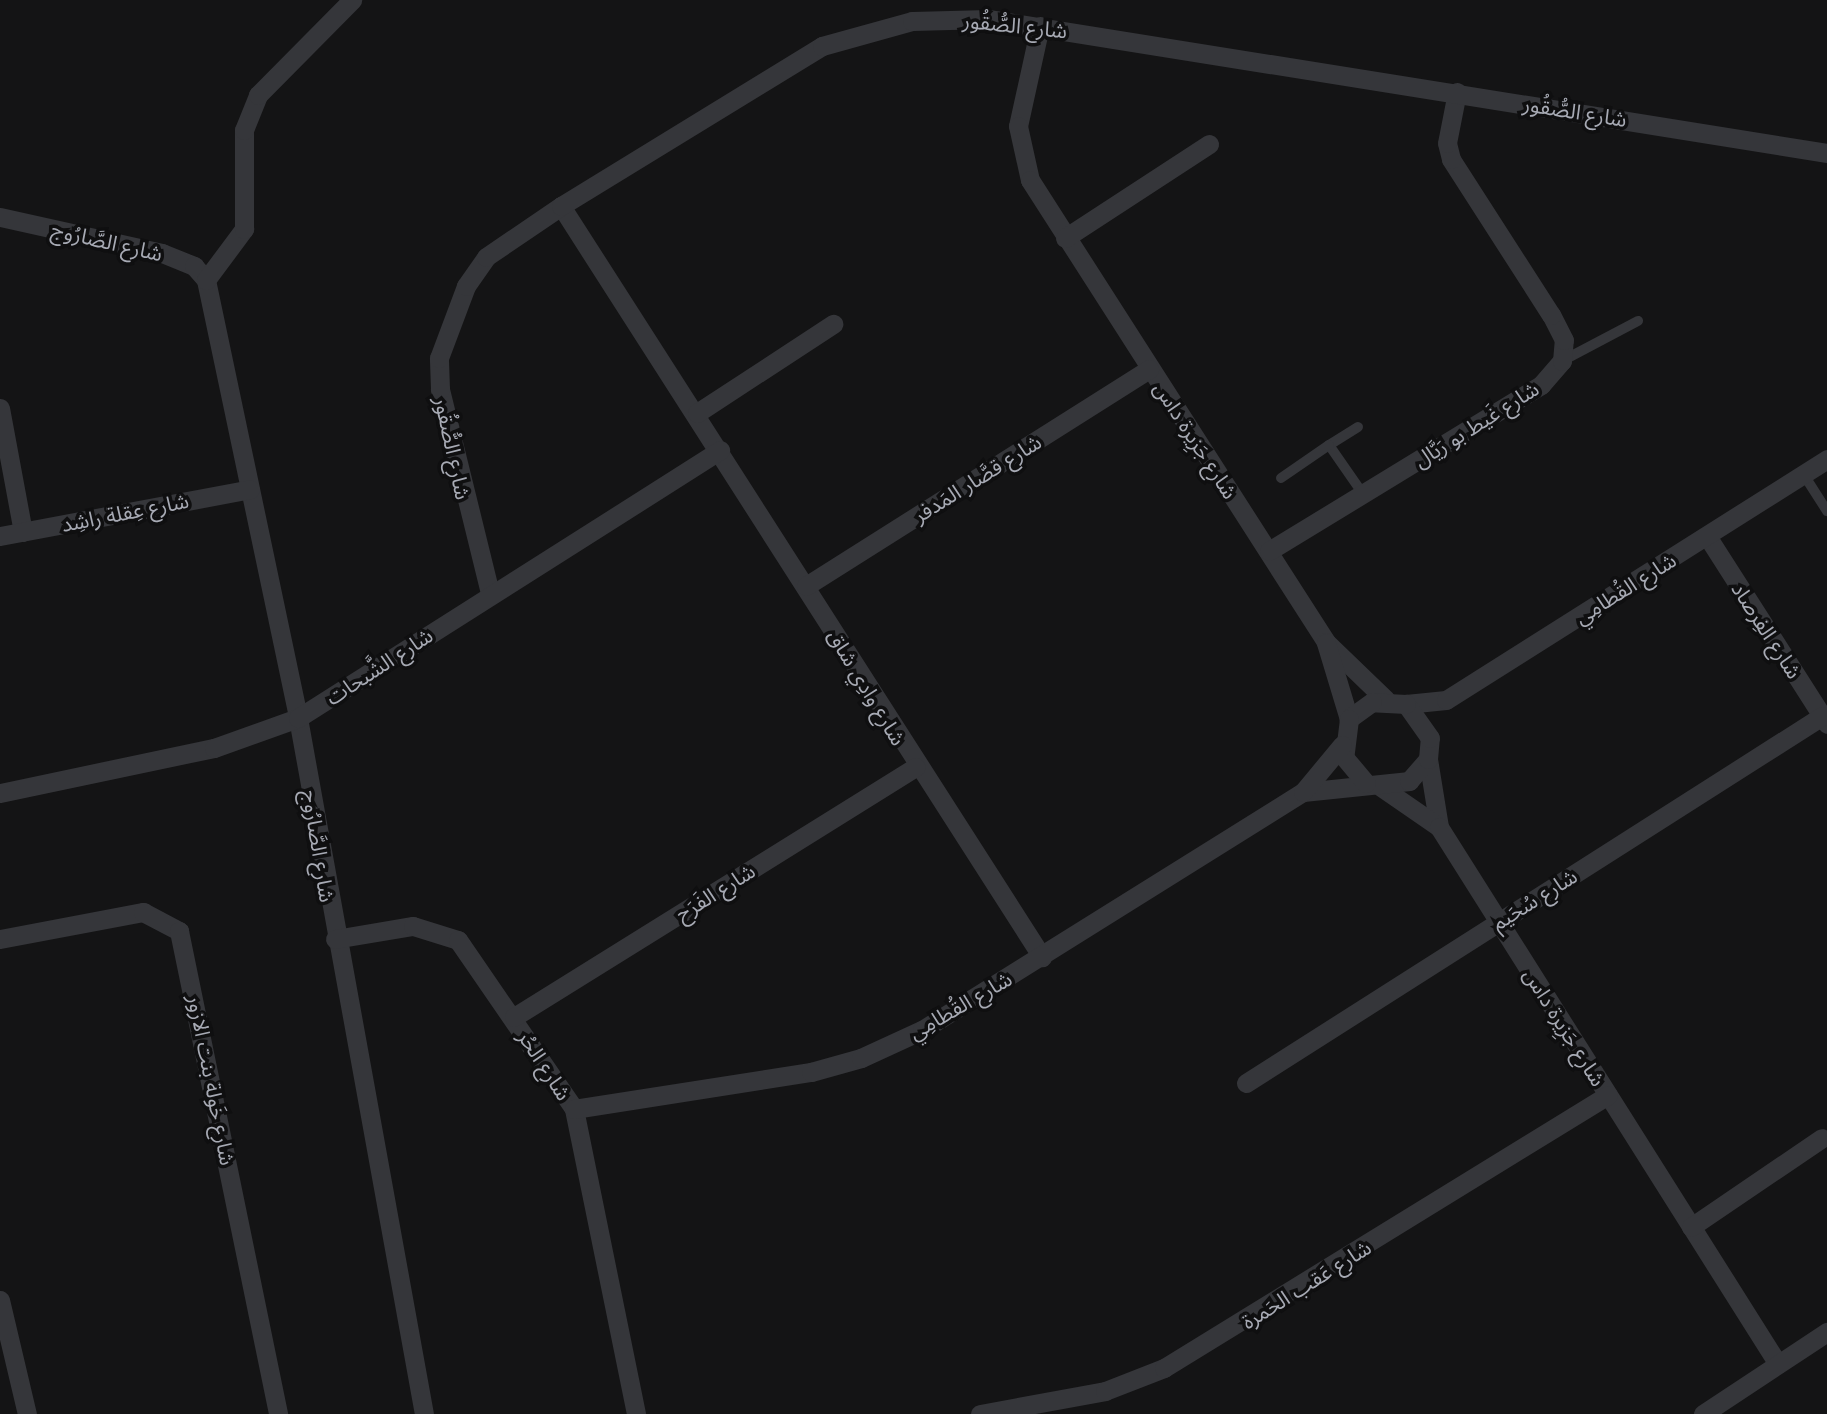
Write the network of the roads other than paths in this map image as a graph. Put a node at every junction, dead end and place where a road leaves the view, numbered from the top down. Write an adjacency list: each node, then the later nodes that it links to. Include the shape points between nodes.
1 (352, 0): 9 (street, via 258,95 244,130 244,229)
2 (1040, 26): 3 (street, شارع الصُّقُور); 6 (street, شارع الصُّقُور, via 988,19 912,21 822,46); 8 (street, شارع جَزِيرة داس, via 1018,126 1030,180)
3 (1457, 92): 5 (street, شارع الصُّقُور); 12 (street, via 1447,143 1451,159 1551,315 1564,340)
4 (1209, 144): 8 (street)
5 (1827, 153)
6 (561, 206): 15 (street, شارع وادِي شاق); 30 (street, شارع الصُّقُور, via 486,257 451,312 439,358 443,416)
7 (0, 217): 9 (street, شارع الصَّارُوج, via 162,253 194,266)
8 (1065, 238): 13 (street, شارع جَزِيرة داس)
9 (206, 280): 22 (street, شارع الصَّارُوج)
10 (1638, 321): 12 (lane)
11 (833, 324): 15 (street)
12 (1562, 361): 23 (street, شارع غَيط بو رَيَّال, via 1541,385)
13 (1149, 369): 28 (street, شارع جَزِيرة داس); 29 (street, شارع قصَّار المَدفر)
14 (0, 408): 25 (street)
15 (697, 413): 18 (street, شارع وادِي شاق)
16 (1358, 427): 17 (lane)
17 (1329, 445): 21 (lane); 23 (lane)
18 (720, 450): 29 (street, شارع وادِي شاق); 30 (street, شارع الشَّبحات)
19 (1827, 459): 20 (street, شارع القُطامِي)
20 (1804, 475): 24 (lane); 27 (street, شارع القُطامِي)
21 (1281, 478)
22 (250, 489): 25 (street, شارع عِقلة راشِد); 35 (street, شارع الصَّارُوج)
23 (1363, 494): 28 (street, شارع غَيط بو رَيَّال)
24 (1827, 511)
25 (23, 531): 26 (street, شارع عِقلة راشِد)
26 (0, 536)
27 (1707, 536): 33 (street, شارع القُطامِي); 37 (street, شارع الفِرصاد)
28 (1269, 551): 31 (street, شارع جَزِيرة داس)
29 (806, 586): 41 (street, شارع وادِي شاق)
30 (490, 593): 35 (street, شارع الشَّبحات)
31 (1326, 642): 32 (street, شارع جَزِيرة داس); 36 (street, شارع جَزِيرة داس)
32 (1386, 700): 34 (street); 36 (street)
33 (1446, 700): 34 (street, شارع القُطامِي); 38 (street)
34 (1406, 705): 38 (street)
35 (298, 718): 44 (street, شارع الشَّبحات, via 214,748); 48 (street, شارع الصَّارُوج)
36 (1349, 719): 39 (street)
37 (1825, 720): 46 (street, شارع سُحَيم)
38 (1430, 738): 40 (street)
39 (1342, 745): 42 (street, via 1349,767); 43 (street, شارع القُطامِي)
40 (1428, 759): 42 (street, via 1409,781); 45 (street, شارع جَزِيرة داس)
41 (915, 767): 49 (street, شارع وادِي شاق); 50 (street, شارع الفَرَح)
42 (1373, 785): 43 (street, شارع القُطامِي); 45 (street, شارع جَزِيرة داس)
43 (1303, 792): 49 (street, شارع القُطامِي)
44 (0, 793)
45 (1439, 827): 46 (street, شارع جَزِيرة داس)
46 (1498, 921): 51 (street, شارع سُحَيم); 52 (street, شارع جَزِيرة داس)
47 (0, 939): 61 (street, شارع خَولة بنت الازور, via 144,912 180,932)
48 (335, 939): 50 (street, شارع الحُر, via 413,926 441,930 458,940); 62 (street, شارع الصَّارُوج)
49 (1042, 957): 53 (street, شارع القُطامِي, via 922,1030 861,1058)
50 (514, 1017): 53 (street, شارع الحُر)
51 (1246, 1083)
52 (1608, 1095): 55 (street, شارع جَزِيرة داس); 64 (street, شارع عَقب الحَمرة, via 1164,1368 1105,1391)
53 (574, 1109): 63 (street, شارع الحُر)
54 (1822, 1138): 55 (street)
55 (1691, 1227): 59 (street, شارع جَزِيرة داس)
56 (0, 1300): 57 (street)
57 (4, 1322): 60 (street)
58 (1827, 1332): 59 (street)
59 (1778, 1364): 65 (street)
60 (27, 1414)
61 (278, 1414)
62 (424, 1414)
63 (636, 1414)
64 (980, 1414)
65 (1703, 1414)

